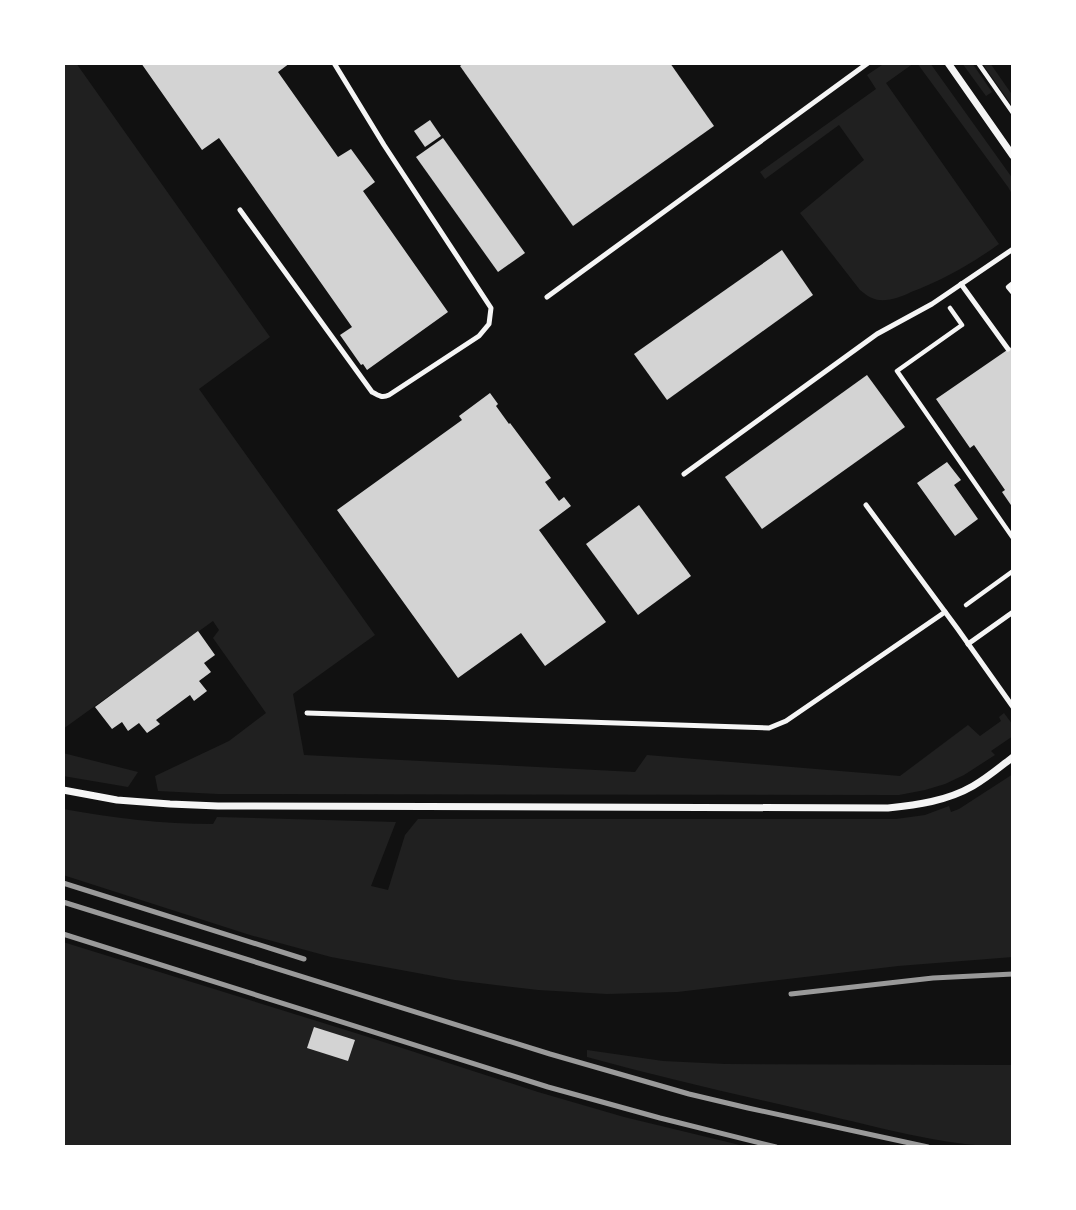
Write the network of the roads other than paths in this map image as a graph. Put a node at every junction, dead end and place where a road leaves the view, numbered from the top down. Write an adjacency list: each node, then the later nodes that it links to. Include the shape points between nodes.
1 (334, 63): 5 (lane, via 491,308 489,324 479,336 389,395 378,396)
2 (868, 63): 8 (lane)
3 (948, 63): 4 (street)
4 (1013, 156)
5 (240, 210)
6 (1013, 248): 7 (lane)
7 (961, 284): 9 (lane); 10 (lane, via 877,334)
8 (547, 297)
9 (1008, 349)
10 (684, 474)
11 (866, 505): 12 (lane)
12 (945, 611): 14 (lane); 16 (lane, via 786,721 769,728)
13 (1013, 612): 14 (lane)
14 (968, 643): 15 (lane)
15 (1013, 707)
16 (307, 713)
17 (1013, 757): 18 (street, via 971,787 946,798 888,808 218,806 117,800)
18 (63, 790)

